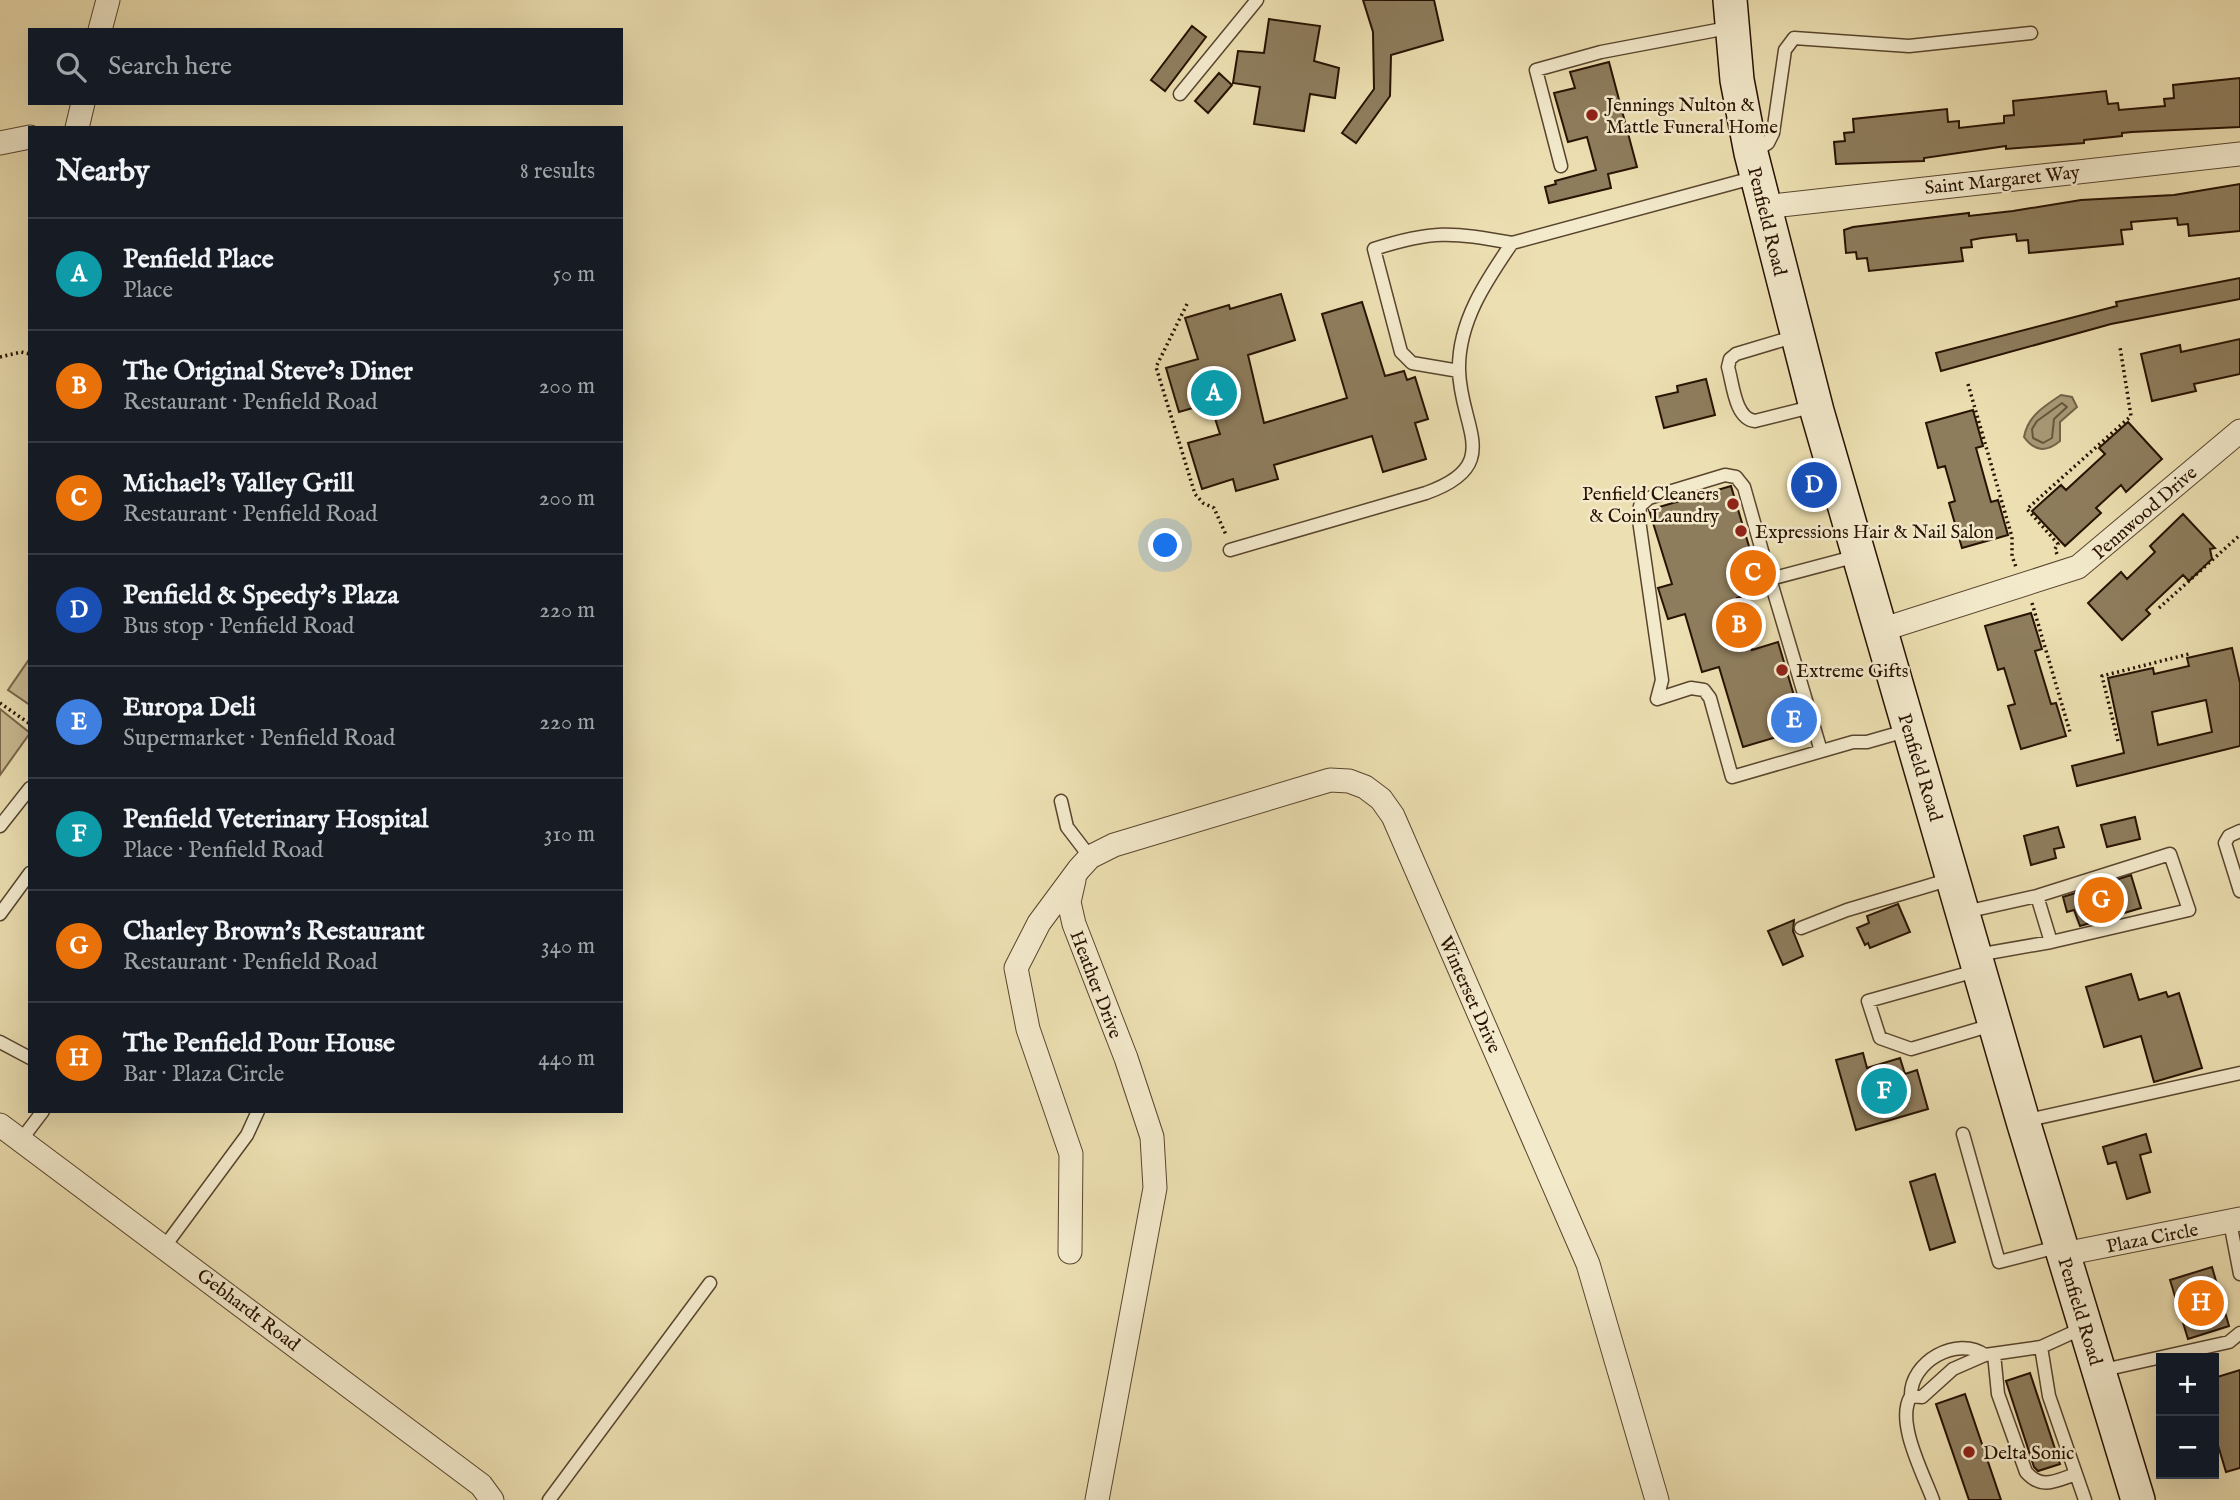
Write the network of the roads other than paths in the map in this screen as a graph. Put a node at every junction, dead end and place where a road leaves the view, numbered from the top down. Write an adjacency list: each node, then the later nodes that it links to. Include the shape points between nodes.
1 (107, 0): 4 (street)
2 (1257, 0): 6 (lane)
3 (1738, 9): 12 (lane, via 1536,70); 13 (street, Penfield Road, via 1737,80)
4 (100, 28)
5 (2031, 33): 13 (lane, via 1909,46 1794,38 1785,50 1773,133)
6 (1180, 94)
7 (83, 105): 8 (street)
8 (77, 126)
9 (28, 137): 10 (street)
10 (0, 143)
11 (2240, 154): 13 (street, Saint Margaret Way)
12 (1561, 166)
13 (1757, 179): 14 (lane); 15 (street, Penfield Road)
14 (1511, 243): 16 (lane, via 1481,289 1465,331); 16 (lane, via 1430,233 1374,249 1401,352 1412,363)
15 (1797, 336): 17 (street, Penfield Road); 17 (lane, via 1736,354 1728,367 1741,414 1748,420)
16 (1459, 370): 19 (lane, via 1475,443 1469,467 1450,484)
17 (1815, 405): 20 (street, Penfield Road)
18 (2240, 431): 22 (street, Pennwood Drive, via 2092,558 2065,573)
19 (1230, 550)
20 (1858, 556): 21 (lane); 22 (street, Penfield Road)
21 (1770, 579): 24 (lane); 24 (lane, via 1744,487 1736,477 1725,475 1649,498 1640,506 1662,680 1657,699 1692,688 1704,690 1732,778)
22 (1881, 630): 23 (street, Penfield Road)
23 (1910, 730): 24 (lane); 31 (street, Penfield Road)
24 (1821, 751)
25 (28, 791): 27 (lane)
26 (1061, 801): 29 (lane, via 1067,827)
27 (0, 826)
28 (2240, 831): 32 (lane, via 2225,842)
29 (1085, 863): 52 (street, Heather Drive, via 1039,923 1016,968 1028,1028 1071,1154); 64 (street, Heather Drive, via 1072,885 1069,902 1074,924 1126,1058 1155,1150 1155,1188); 65 (street, Winterset Drive, via 1114,845 1330,780 1349,780 1381,799 1393,816 1588,1264)
30 (28, 877): 35 (lane)
31 (1954, 878): 34 (street, Penfield Road); 36 (lane)
32 (2240, 891)
33 (2038, 896): 34 (lane); 37 (lane); 37 (lane, via 2170,854 2189,909)
34 (1965, 912): 38 (street, Penfield Road)
35 (0, 914)
36 (1801, 928)
37 (2052, 942): 38 (lane)
38 (1979, 962): 39 (street, Penfield Road); 39 (lane, via 1868,1001 1880,1038 1911,1049)
39 (1996, 1024): 45 (street, Penfield Road)
40 (0, 1042): 41 (lane)
41 (28, 1057)
42 (2240, 1073): 45 (lane)
43 (41, 1113): 48 (lane)
44 (257, 1113): 50 (lane, via 247,1135)
45 (2023, 1121): 51 (street, Penfield Road)
46 (0, 1125): 48 (street, Gebhardt Road)
47 (1963, 1134): 51 (lane, via 1999,1262)
48 (21, 1140): 50 (street, Gebhardt Road)
49 (2235, 1221): 51 (street, Plaza Circle); 53 (lane)
50 (165, 1246): 62 (street, Gebhardt Road, via 481,1485)
51 (2063, 1250): 55 (street, Penfield Road)
52 (1070, 1252)
53 (2240, 1274)
54 (710, 1283): 63 (lane)
55 (2086, 1327): 57 (lane); 59 (street, Penfield Road)
56 (2240, 1333): 59 (lane, via 2229,1342)
57 (2041, 1348): 58 (lane); 61 (lane, via 2049,1396)
58 (1989, 1354): 60 (lane, via 1953,1369 1922,1397); 60 (lane, via 1963,1346 1936,1356 1914,1377); 61 (lane, via 2026,1472 2046,1485)
59 (2099, 1371): 68 (street, Penfield Road)
60 (1911, 1396): 66 (lane, via 1905,1424)
61 (2076, 1474): 67 (lane)
62 (492, 1500)
63 (549, 1500)
64 (1097, 1500)
65 (1657, 1500)
66 (1933, 1500)
67 (2085, 1500)
68 (2138, 1500)

